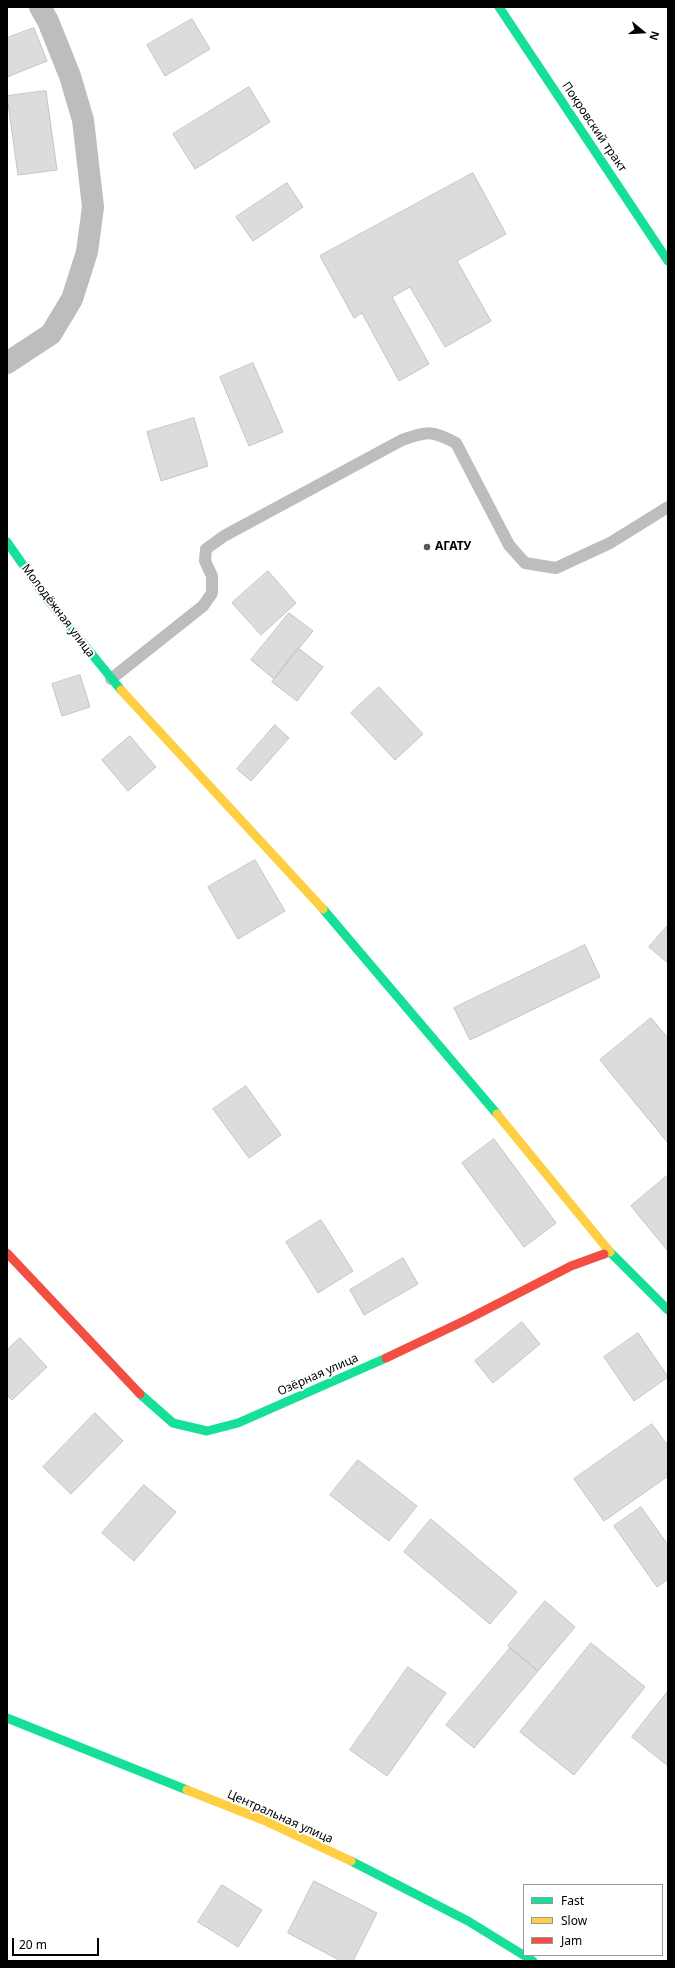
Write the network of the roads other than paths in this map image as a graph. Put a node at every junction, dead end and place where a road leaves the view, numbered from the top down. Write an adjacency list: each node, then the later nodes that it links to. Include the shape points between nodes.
1 (40, 7): 4 (street, via 70,76 83,120 93,207 87,252 72,299 50,334)
2 (499, 7): 3 (street, Покровский тракт)
3 (668, 261)
4 (7, 363)
5 (668, 507): 7 (lane, via 610,543 556,568 525,563 509,545 456,443 441,435 423,432 402,440 231,532 206,549 205,561 212,576 212,593 203,606)
6 (7, 542): 7 (street, Молодёжная улица, via 47,599)
7 (111, 679): 8 (street, Молодёжная улица, via 317,903 479,1092)
8 (610, 1252): 9 (street, Озёрная улица, via 571,1266 377,1362 238,1423 207,1431 173,1423 130,1385); 10 (street)
9 (7, 1253)
10 (668, 1310)
11 (7, 1718): 12 (street, Центральная улица, via 263,1820 367,1869 468,1921)
12 (523, 1955)

